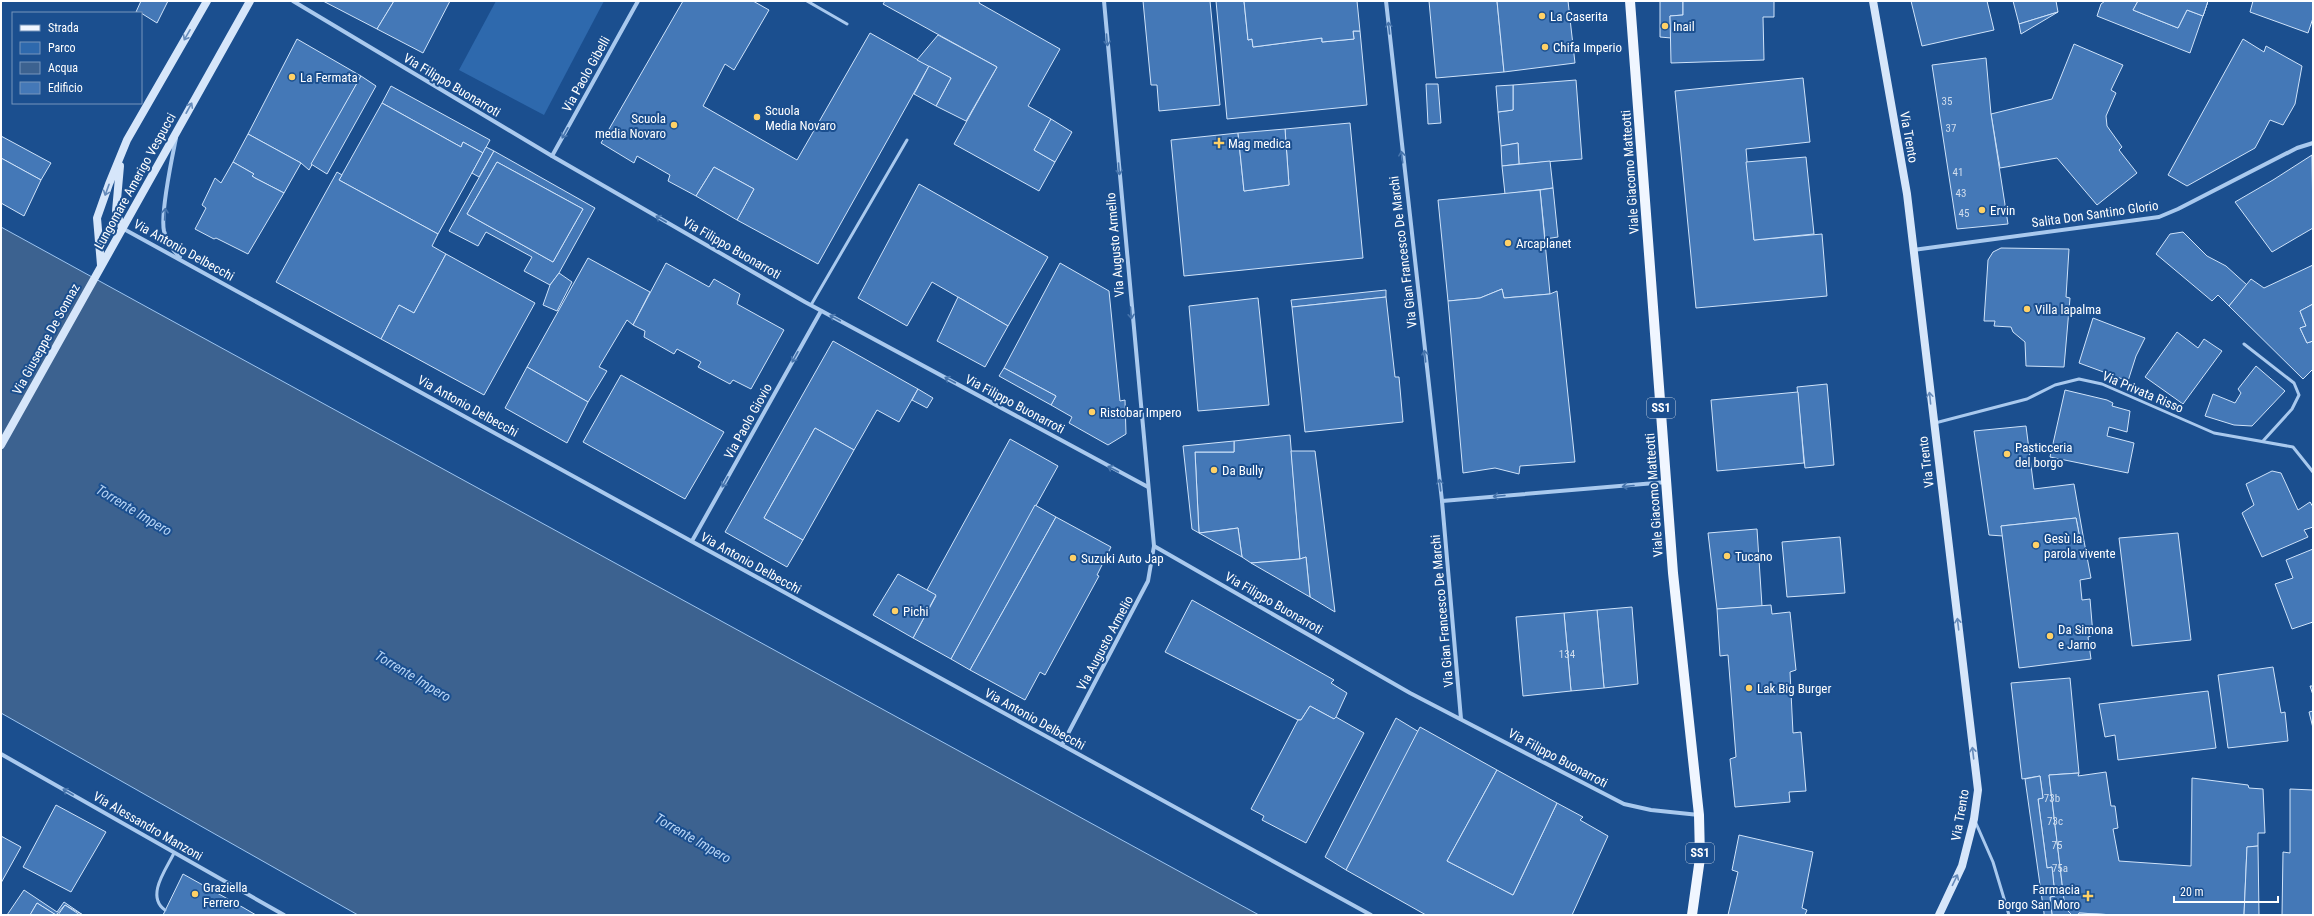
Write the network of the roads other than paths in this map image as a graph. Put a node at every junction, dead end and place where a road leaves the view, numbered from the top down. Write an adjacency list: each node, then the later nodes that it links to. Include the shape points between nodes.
1 (207, 1): 14 (main road, Lungomare Amerigo Vespucci, one-way to 14)
2 (244, 1): 12 (main road)
3 (250, 1): 12 (main road, Lungomare Amerigo Vespucci)
4 (294, 1): 17 (street, Via Filippo Buonarroti)
5 (638, 1): 17 (street, Via Paolo Gibelli, one-way to 17)
6 (807, 1): 11 (lane)
7 (1104, 1): 30 (street, Via Augusto Armelio, one-way to 30)
8 (1386, 1): 31 (street, Via Gian Francesco De Marchi, one-way to 8)
9 (1630, 1): 29 (main road, Viale Giacomo Matteotti / SS1)
10 (1873, 1): 19 (main road, Via Trento)
11 (847, 24)
12 (235, 26): 13 (main road, Lungomare Amerigo Vespucci, one-way to 12)
13 (177, 130): 18 (main road, Lungomare Amerigo Vespucci); 20 (street, one-way to 13, via 171,248 164,230)
14 (127, 140): 18 (main road, via 117,187 116,211); 21 (main road, Lungomare Amerigo Vespucci, one-way to 21, via 96,218)
15 (907, 140): 22 (lane)
16 (2313, 144): 19 (street, Salita Don Santino Glorio, via 2297,148 2159,217)
17 (552, 156): 22 (street, Via Filippo Buonarroti, one-way to 17)
18 (122, 228): 20 (street, Via Antonio Delbecchi); 21 (main road, Lungomare Amerigo Vespucci)
19 (1913, 250): 25 (main road, Via Trento, one-way to 19)
20 (182, 261): 32 (street, Via Antonio Delbecchi)
21 (101, 265): 27 (main road, Via Giuseppe De Sonnaz)
22 (811, 305): 23 (street, Via Filippo Buonarroti)
23 (821, 311): 30 (street, Via Filippo Buonarroti, one-way to 23); 32 (street, Via Paolo Giovio, one-way to 32)
24 (2244, 344): 26 (lane, via 2294,383 2299,394 2292,409)
25 (1933, 423): 26 (lane, Via Privata Risso, via 2026,399 2055,385 2079,379 2102,384 2214,433); 38 (main road, Via Trento, one-way to 25, via 1978,790)
26 (2264, 441): 28 (lane, Via Privata Risso, via 2293,447)
27 (1, 445)
28 (2313, 472)
29 (1667, 482): 31 (street, one-way to 31); 37 (main road, Viale Giacomo Matteotti / SS1, via 1673,573)
30 (1148, 487): 33 (street)
31 (1442, 501): 34 (street, Via Gian Francesco De Marchi)
32 (692, 541): 35 (street, Via Antonio Delbecchi)
33 (1154, 546): 34 (street, Via Filippo Buonarroti, via 1410,693); 35 (street, Via Augusto Armelio, via 1148,581)
34 (1461, 719): 37 (street, Via Filippo Buonarroti, via 1624,804 1651,810)
35 (1062, 745): 43 (street, Via Antonio Delbecchi)
36 (1, 754): 39 (street, Via Alessandro Manzoni, one-way to 36)
37 (1699, 815): 40 (main road, Viale Giacomo Matteotti / SS1, via 1700,858)
38 (1974, 818): 46 (main road, Via Trento, one-way to 38, via 1962,866); 47 (lane)
39 (174, 853): 41 (lane, via 158,886 159,903); 42 (street, Via Alessandro Manzoni)
40 (1696, 891): 44 (main road, Viale Giacomo Matteotti / SS1); 45 (main road, Viale Giacomo Matteotti / SS1)
41 (165, 910)
42 (284, 915)
43 (1371, 915)
44 (1686, 915)
45 (1692, 915)
46 (1939, 915)
47 (2009, 915)

